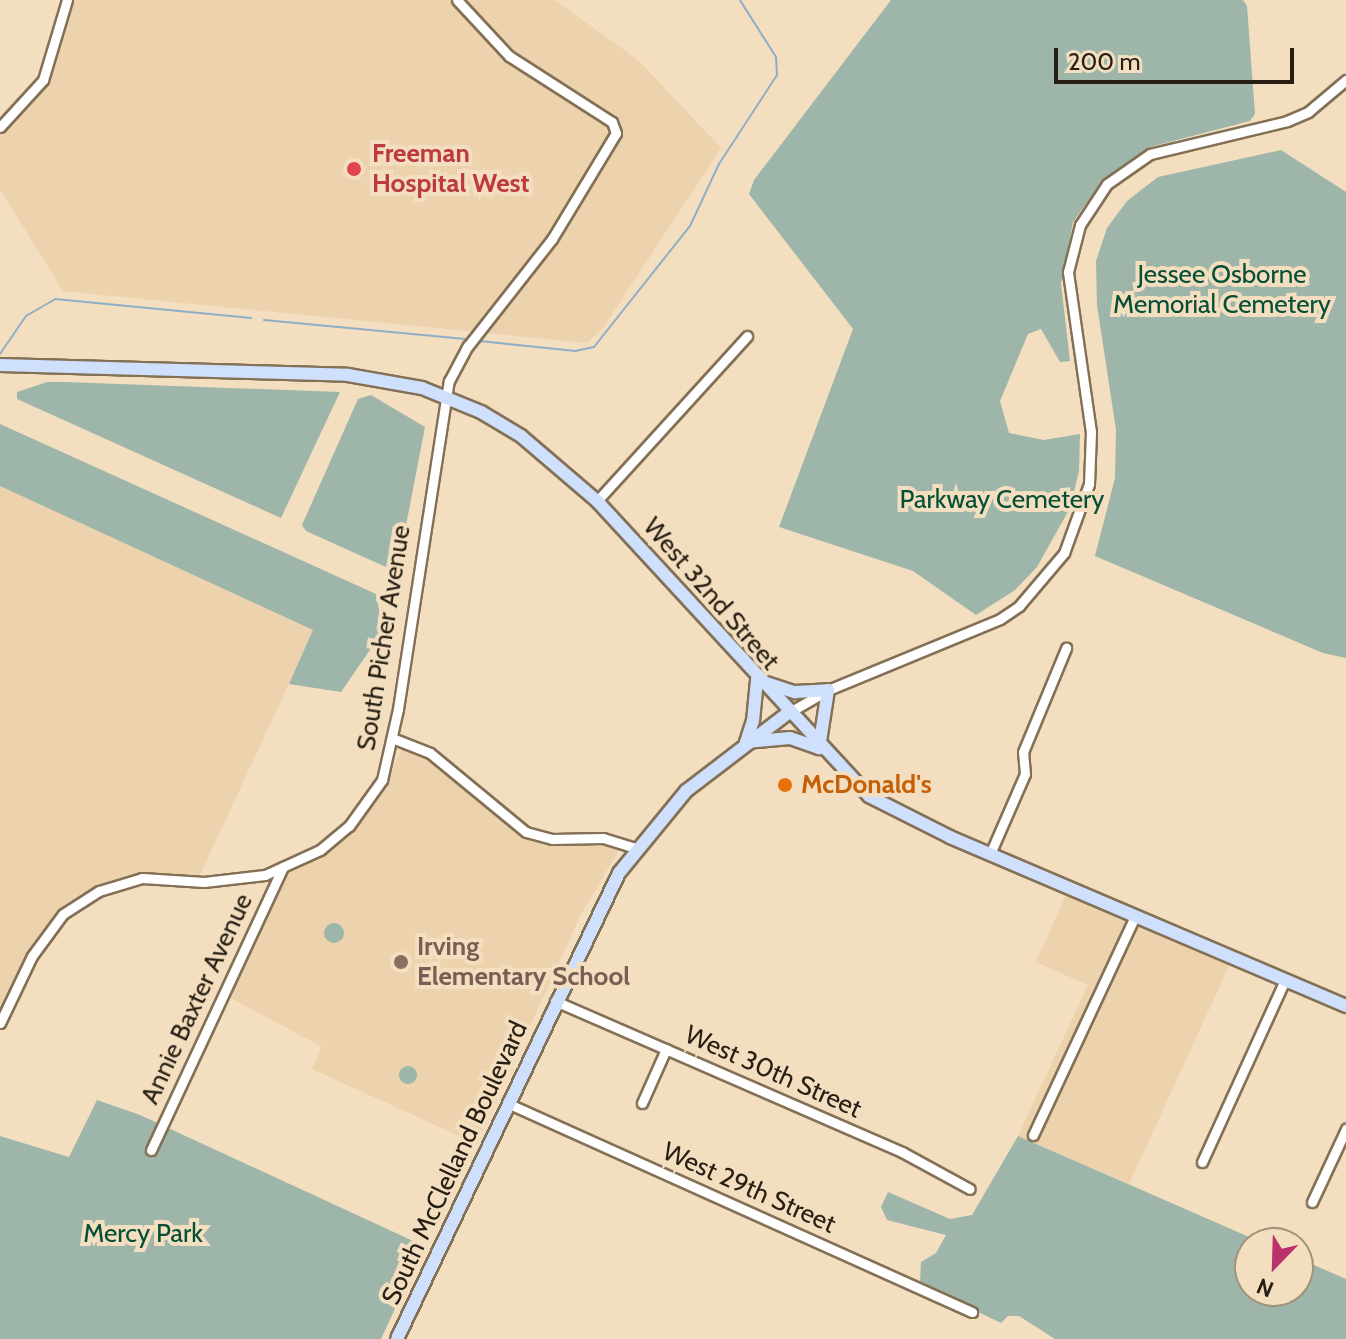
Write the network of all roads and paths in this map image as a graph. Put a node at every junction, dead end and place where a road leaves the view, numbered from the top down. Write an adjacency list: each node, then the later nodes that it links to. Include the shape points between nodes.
1 (67, 0): 4 (street, via 43,80)
2 (457, 0): 7 (street, South Picher Avenue, via 509,56 617,127 552,239 459,359)
3 (1346, 80): 11 (street, via 1308,112 1150,154 1107,184 1080,225 1068,272 1091,432 1089,484 1064,553 1019,606 1000,619)
4 (0, 127)
5 (747, 336): 8 (street)
6 (0, 365): 7 (main road, West 32nd Street, via 348,375)
7 (445, 396): 8 (main road, West 32nd Street, via 521,436); 13 (street, South Picher Avenue)
8 (597, 501): 10 (main road, West 32nd Street)
9 (1066, 648): 17 (street, via 1023,752 1025,774)
10 (757, 680): 11 (main road, via 795,692); 12 (main road, West 32nd Street); 14 (main road)
11 (828, 690): 12 (street); 15 (main road)
12 (788, 713): 14 (main road, South McClelland Boulevard); 15 (main road, West 32nd Street)
13 (392, 738): 16 (street, via 435,757 526,832 552,839 603,838); 18 (street, South Picher Avenue, via 382,780 354,820 320,850)
14 (746, 742): 15 (main road, via 790,738); 16 (main road, South McClelland Boulevard, via 686,791)
15 (819, 748): 17 (main road, West 32nd Street, via 869,796)
16 (636, 848): 21 (main road, South McClelland Boulevard, via 599,909)
17 (990, 854): 19 (main road, West 32nd Street)
18 (283, 867): 23 (street, South Picher Avenue, via 265,875 204,882 142,878 99,891 63,914 32,956); 29 (street, Annie Baxter Avenue)
19 (1135, 916): 20 (main road, West 32nd Street); 28 (street)
20 (1285, 980): 22 (main road, West 32nd Street); 30 (street)
21 (555, 1001): 24 (street, West 30th Street); 25 (main road, South McClelland Boulevard)
22 (1346, 1006)
23 (0, 1023)
24 (666, 1049): 26 (street); 31 (street, West 30th Street, via 902,1152)
25 (507, 1103): 33 (street, West 29th Street); 34 (main road, South McClelland Boulevard)
26 (642, 1103)
27 (1346, 1129): 32 (street)
28 (1033, 1135)
29 (151, 1150)
30 (1202, 1162)
31 (970, 1189)
32 (1312, 1202)
33 (972, 1312)
34 (397, 1339)

